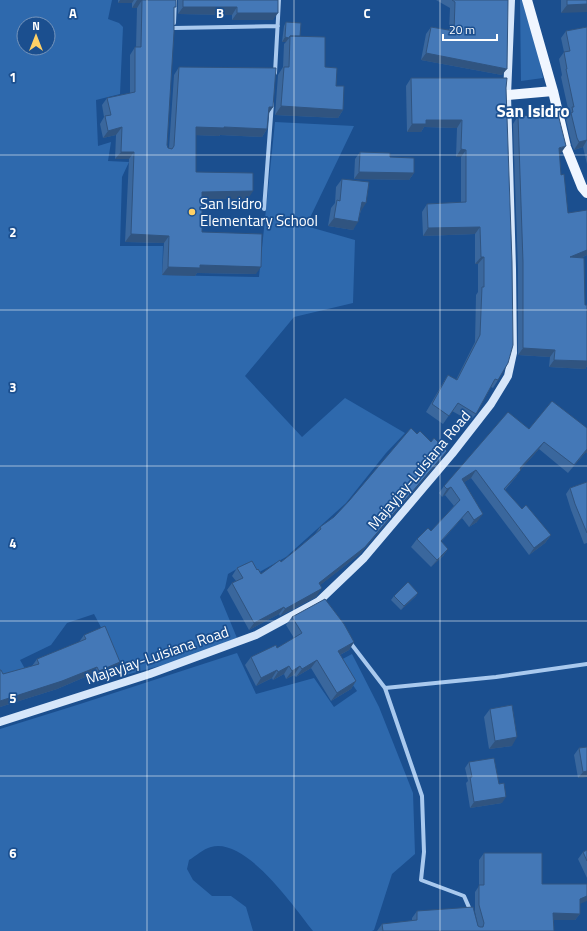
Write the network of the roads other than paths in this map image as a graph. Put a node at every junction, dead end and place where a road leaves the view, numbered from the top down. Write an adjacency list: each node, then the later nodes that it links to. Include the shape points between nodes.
1 (176, 0): 6 (street)
2 (279, 0): 5 (street)
3 (511, 0): 10 (street, Majayjay-Luisiana Road)
4 (527, 0): 9 (main road)
5 (278, 26): 6 (street); 8 (street)
6 (174, 28): 7 (street)
7 (173, 36)
8 (274, 82)
9 (553, 91): 10 (main road); 12 (main road, via 566,147 582,187)
10 (507, 95): 17 (street, Majayjay-Luisiana Road, via 513,353 508,376 492,404 452,454 364,558 321,604 256,635 150,674)
11 (273, 98): 13 (street)
12 (587, 193)
13 (264, 209)
14 (347, 638): 16 (street)
15 (587, 664): 16 (street, via 496,677)
16 (385, 688): 18 (street, via 422,796 424,852 421,880 464,896)
17 (0, 722)
18 (474, 920)

